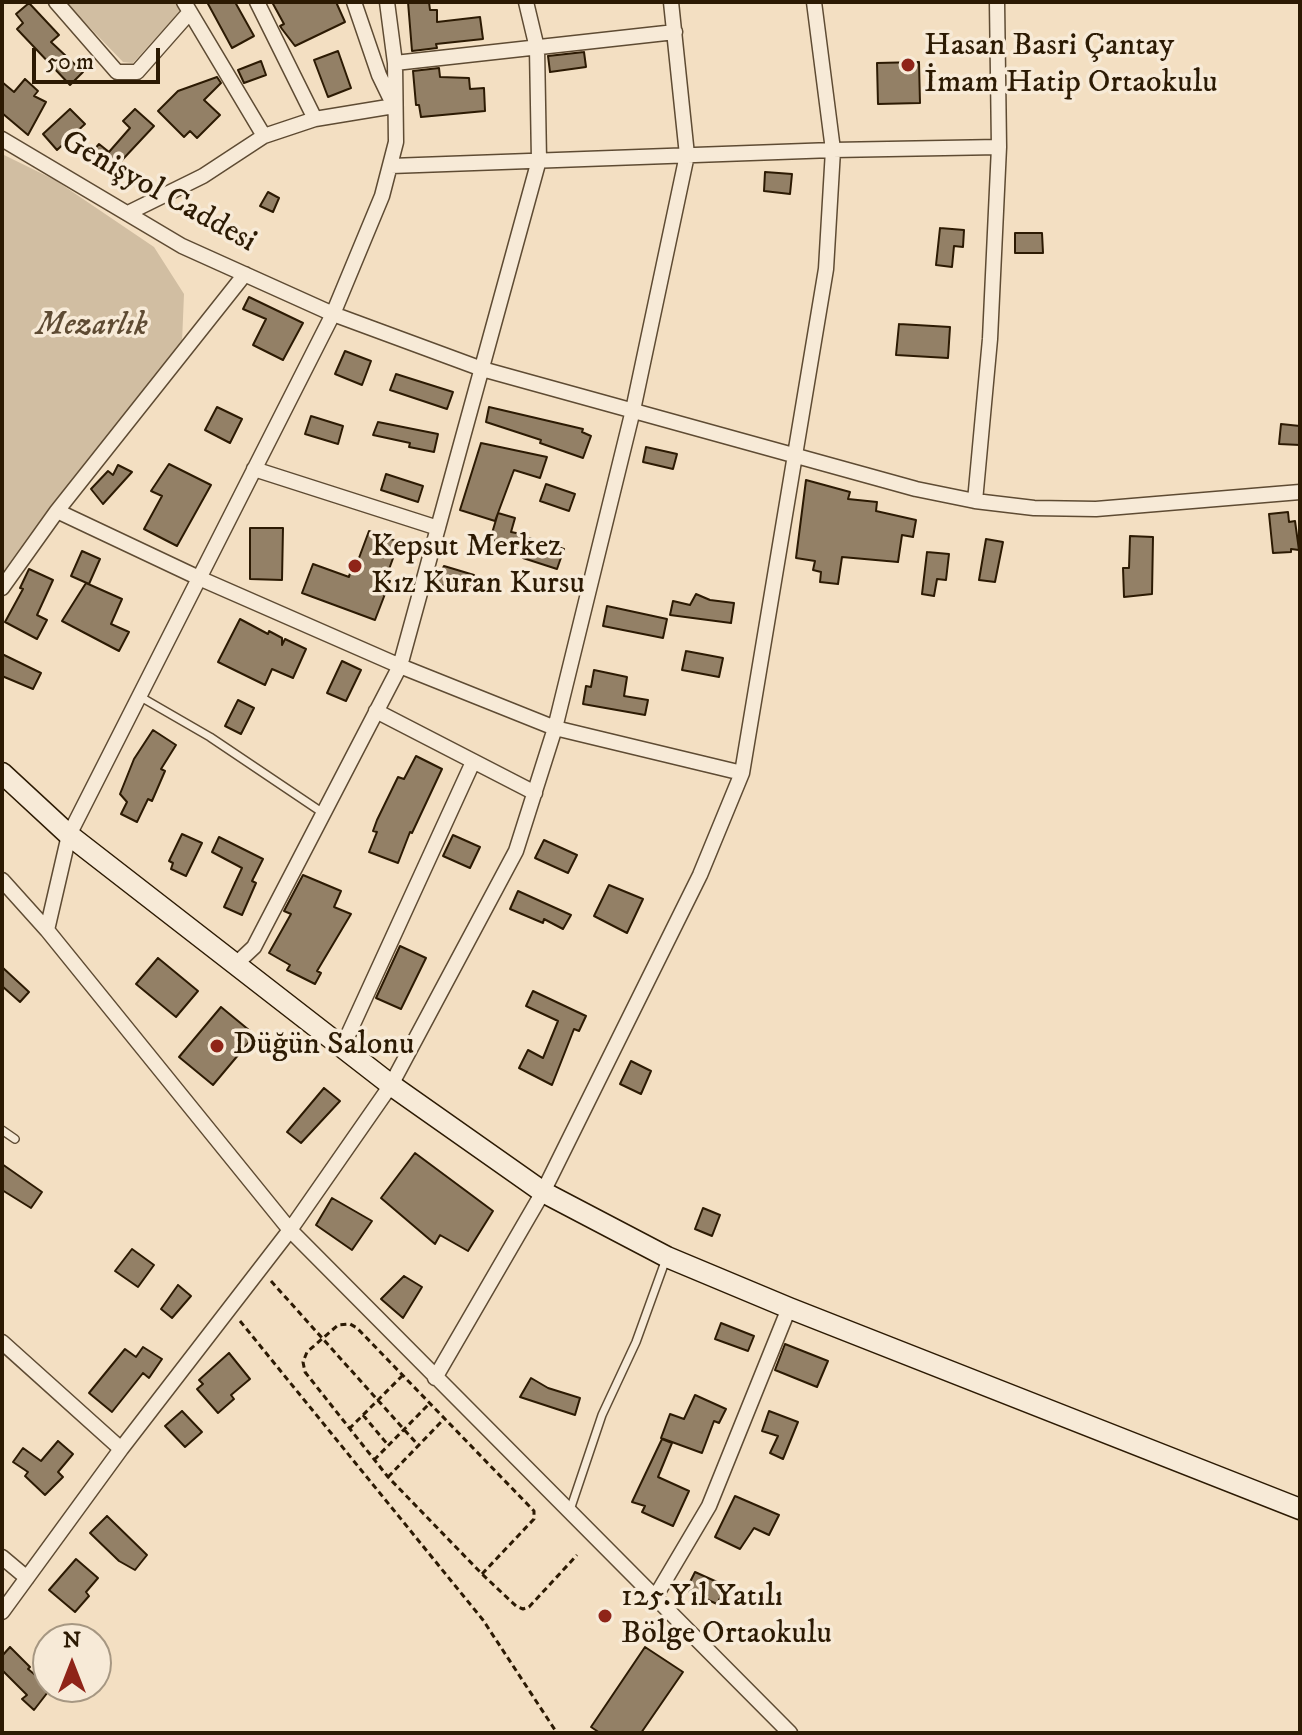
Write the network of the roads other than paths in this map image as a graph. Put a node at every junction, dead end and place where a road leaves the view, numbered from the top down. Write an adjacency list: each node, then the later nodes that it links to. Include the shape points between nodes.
1 (56, 2): 9 (street, via 117,72 137,72)
2 (257, 2): 14 (street)
3 (354, 2): 13 (street)
4 (387, 2): 12 (street)
5 (526, 2): 11 (street)
6 (671, 2): 10 (street)
7 (814, 2): 18 (street)
8 (997, 2): 17 (street)
9 (187, 7): 15 (street)
10 (675, 32): 11 (street); 19 (street)
11 (537, 48): 12 (street); 20 (street)
12 (395, 63): 13 (street)
13 (394, 106): 14 (street); 21 (street)
14 (315, 119): 15 (street)
15 (264, 136): 22 (street, via 203,176)
16 (2, 139): 22 (street, Genişyol Caddesi)
17 (999, 147): 18 (street); 30 (street, via 990,339)
18 (833, 150): 19 (street); 27 (street, via 826,269)
19 (687, 155): 20 (street); 26 (street)
20 (539, 160): 21 (street); 25 (street)
21 (391, 166): 24 (street)
22 (128, 213): 23 (street, Genişyol Caddesi, via 182,246)
23 (245, 274): 24 (street, Genişyol Caddesi); 31 (street)
24 (333, 314): 25 (street, Genişyol Caddesi); 28 (street)
25 (482, 369): 26 (street, Genişyol Caddesi); 32 (street)
26 (633, 410): 27 (street, Genişyol Caddesi); 38 (street)
27 (794, 455): 30 (street, Genişyol Caddesi); 41 (street)
28 (254, 469): 32 (street); 33 (street)
29 (1300, 492): 30 (street, Genişyol Caddesi, via 1096,509)
30 (975, 501)
31 (57, 511): 33 (street); 34 (street)
32 (438, 528): 35 (street)
33 (199, 578): 35 (street); 36 (street)
34 (2, 588)
35 (400, 666): 37 (street); 38 (street)
36 (139, 696): 43 (lane); 44 (street)
37 (376, 711): 39 (street); 43 (street)
38 (555, 728): 41 (street); 42 (street)
39 (473, 762): 42 (street); 48 (street)
40 (2, 773): 44 (street)
41 (742, 773): 52 (street, via 700,875)
42 (535, 793): 49 (street, via 516,851)
43 (324, 813): 47 (street, via 254,947)
44 (69, 835): 46 (street); 47 (street)
45 (2, 880): 46 (street)
46 (47, 930): 53 (street)
47 (237, 963): 48 (street)
48 (343, 1046): 49 (street)
49 (391, 1085): 52 (street); 53 (street)
50 (2, 1130): 51 (lane)
51 (15, 1139)
52 (543, 1192): 54 (street); 57 (street)
53 (290, 1230): 57 (street); 58 (street)
54 (667, 1257): 55 (street); 60 (lane, via 602,1415)
55 (789, 1308): 59 (street); 63 (street, via 709,1506)
56 (2, 1342): 58 (street)
57 (435, 1378): 60 (street)
58 (121, 1449): 62 (street)
59 (1300, 1509)
60 (569, 1513): 63 (street)
61 (2, 1557): 62 (street)
62 (27, 1578): 64 (street)
63 (654, 1599): 65 (street)
64 (2, 1612)
65 (790, 1733)

